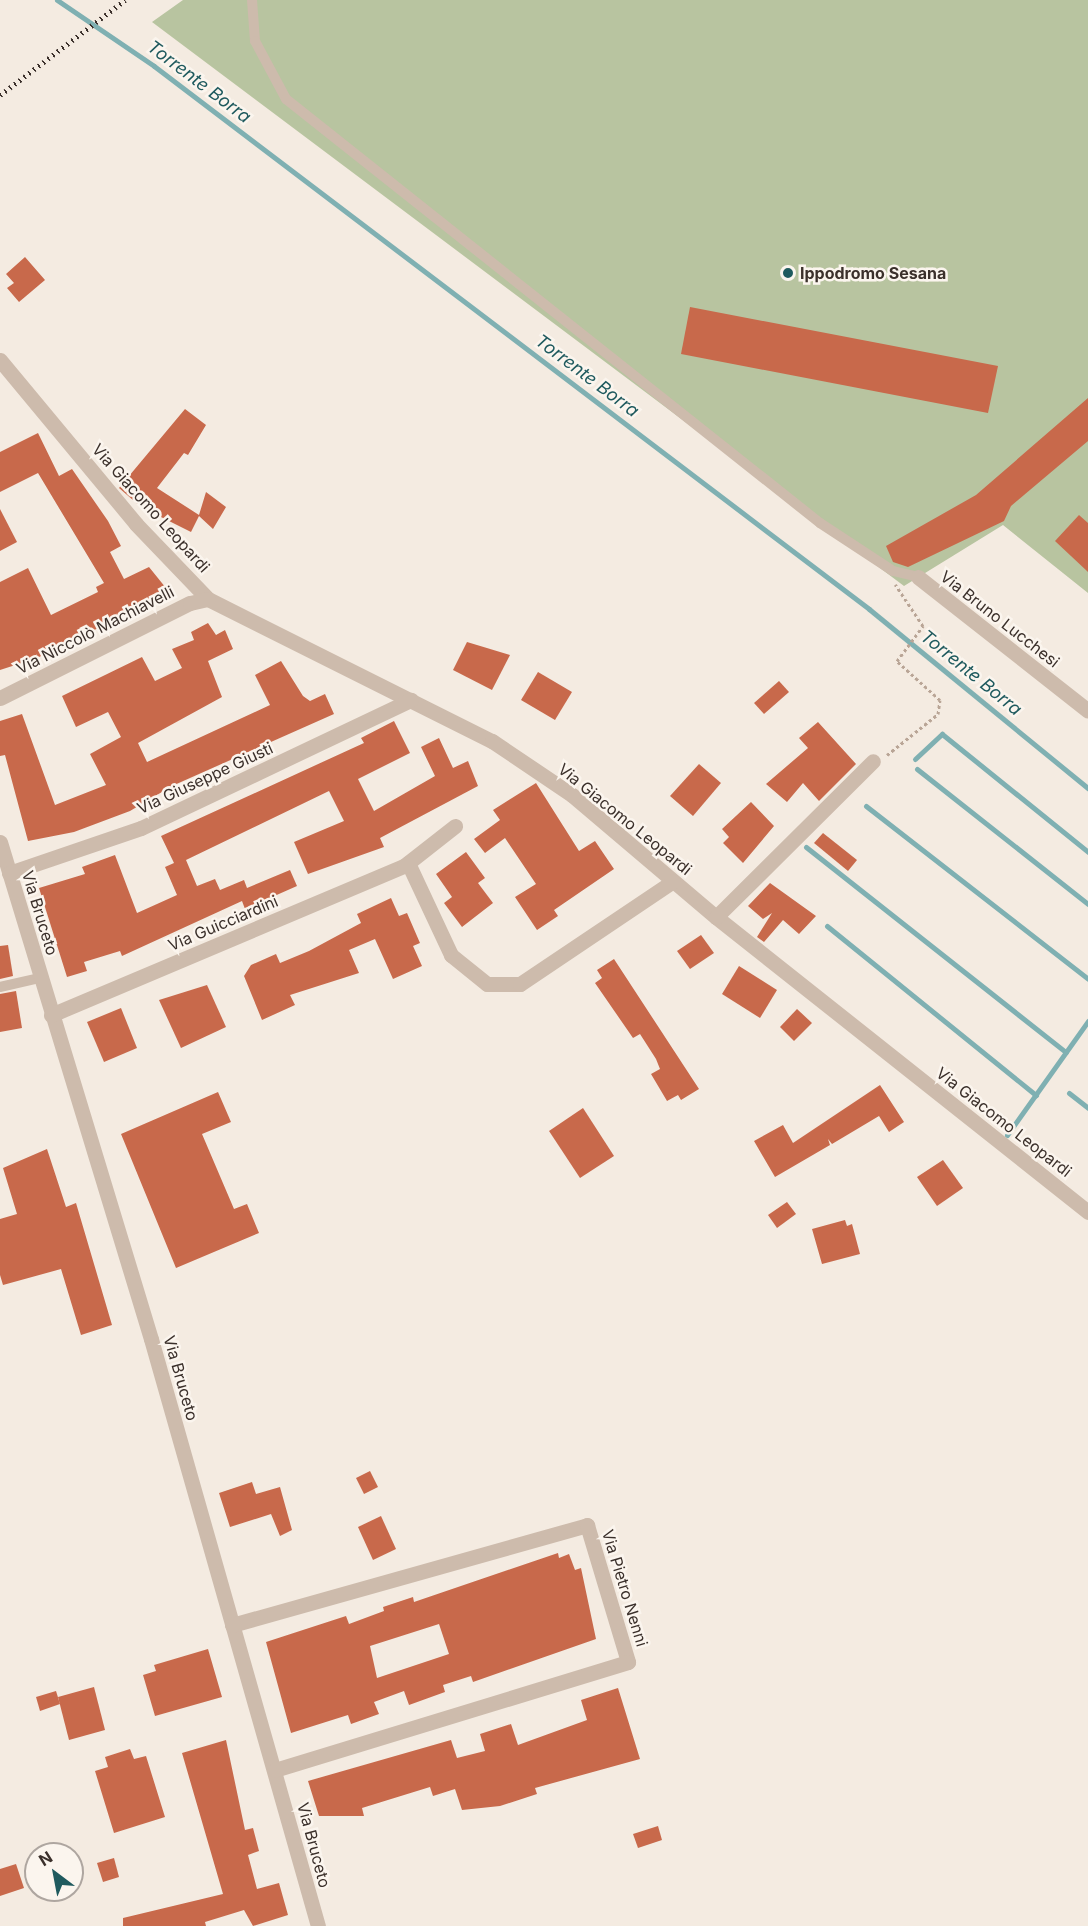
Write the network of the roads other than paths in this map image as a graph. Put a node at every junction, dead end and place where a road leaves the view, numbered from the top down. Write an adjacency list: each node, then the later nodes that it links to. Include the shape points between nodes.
1 (252, 0): 3 (lane, via 255,41 286,99 820,523 893,571)
2 (0, 360): 4 (street, Via Giacomo Leopardi, via 136,524)
3 (918, 577): 7 (street, Via Bruno Lucchesi)
4 (208, 599): 5 (street, Via Niccolò Machiavelli, via 190,603); 6 (street, Via Giacomo Leopardi)
5 (0, 698)
6 (411, 700): 12 (street, Via Giuseppe Giusti, via 141,828); 13 (street, Via Giacomo Leopardi, via 492,741 572,795)
7 (1088, 711)
8 (873, 761): 14 (street)
9 (455, 826): 11 (street, Via Guicciardini)
10 (0, 845): 12 (street, Via Bruceto)
11 (408, 863): 13 (street, via 451,955 487,984 520,984); 17 (street, Via Guicciardini)
12 (9, 873): 15 (street, Via Bruceto)
13 (673, 881): 14 (street, Via Giacomo Leopardi)
14 (716, 917): 18 (street, Via Giacomo Leopardi)
15 (40, 978): 16 (lane); 17 (street, Via Bruceto)
16 (0, 987)
17 (51, 1016): 19 (street, Via Bruceto)
18 (1088, 1212)
19 (232, 1625): 20 (street, Via Bruceto); 20 (street, Via Pietro Nenni, via 587,1525 628,1662)
20 (275, 1770): 21 (street, Via Bruceto)
21 (318, 1926)

